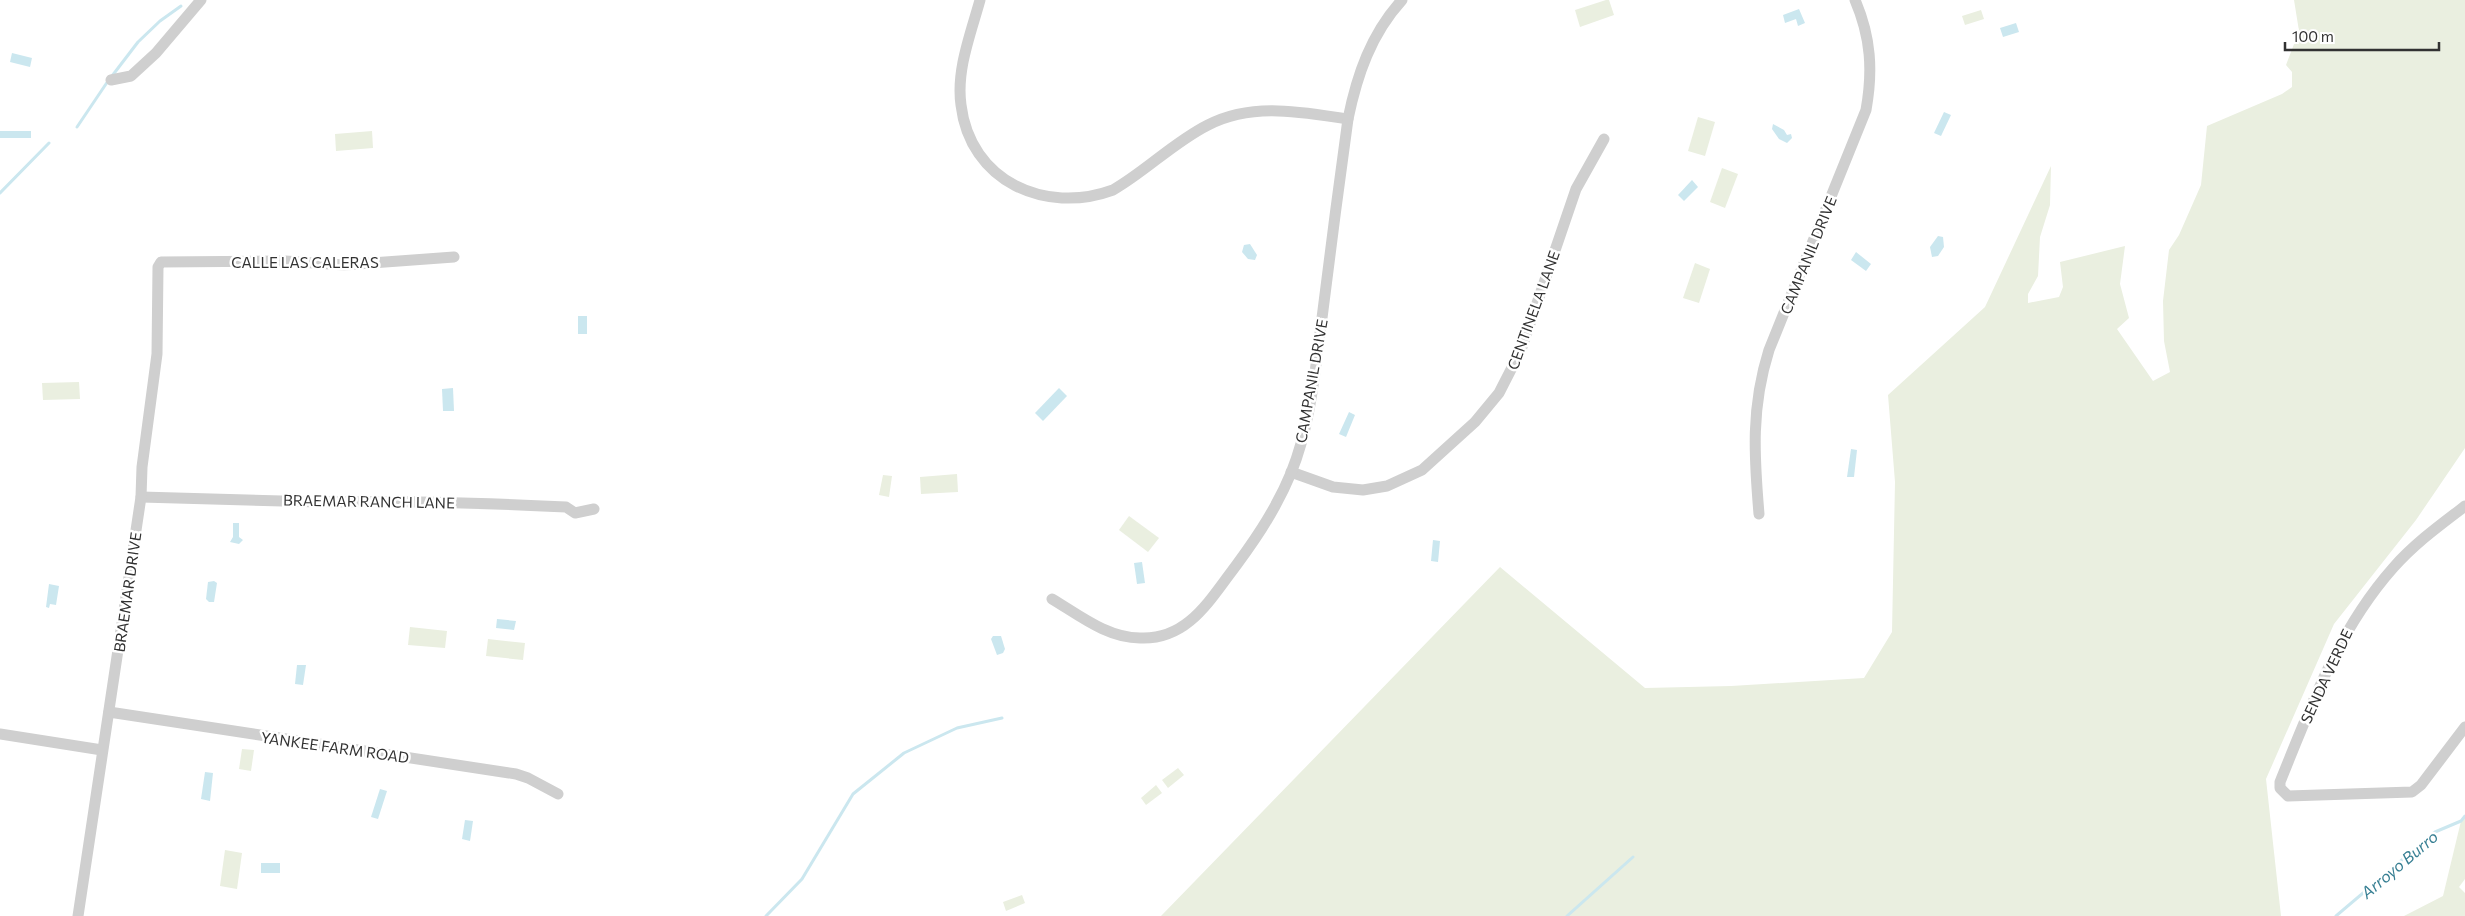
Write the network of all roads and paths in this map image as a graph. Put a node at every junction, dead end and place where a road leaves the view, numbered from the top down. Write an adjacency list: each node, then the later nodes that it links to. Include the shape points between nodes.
1 (201, 0): 5 (street, via 162,47 131,76)
2 (980, 0): 6 (street, via 962,71 960,96 964,121 978,152 993,169 1010,183 1041,196 1069,200 1113,190 1196,132 1232,115 1273,111)
3 (1402, 0): 6 (street, CAMPANIL DRIVE, via 1365,57)
4 (1855, 0): 14 (street, CAMPANIL DRIVE, via 1870,54 1866,110 1761,375 1754,427)
5 (112, 80)
6 (1348, 119): 10 (street, CAMPANIL DRIVE, via 1311,397)
7 (1604, 140): 10 (street, CENTINELA LANE, via 1576,189 1521,350 1499,393 1475,422 1422,470 1387,486 1363,490 1333,487)
8 (454, 257): 9 (street, CALLE LAS CALERAS, via 344,265 161,262)
9 (158, 267): 11 (street, BRAEMAR DRIVE, via 157,354)
10 (1291, 472): 15 (street, CAMPANIL DRIVE, via 1259,535 1206,606 1180,629 1153,638 1119,636)
11 (141, 497): 13 (street, BRAEMAR RANCH LANE, via 478,502 566,507 575,513); 16 (street, BRAEMAR DRIVE)
12 (2465, 506): 17 (street, SENDA VERDE, via 2428,534 2394,567 2348,628 2280,782 2282,792 2288,796 2412,792 2421,785)
13 (594, 510)
14 (1759, 514)
15 (1052, 599)
16 (109, 712): 19 (street, BRAEMAR DRIVE); 20 (street, YANKEE FARM ROAD, via 516,774)
17 (2465, 727)
18 (0, 734): 19 (street)
19 (102, 750): 21 (street, BRAEMAR DRIVE)
20 (558, 794)
21 (78, 916)

